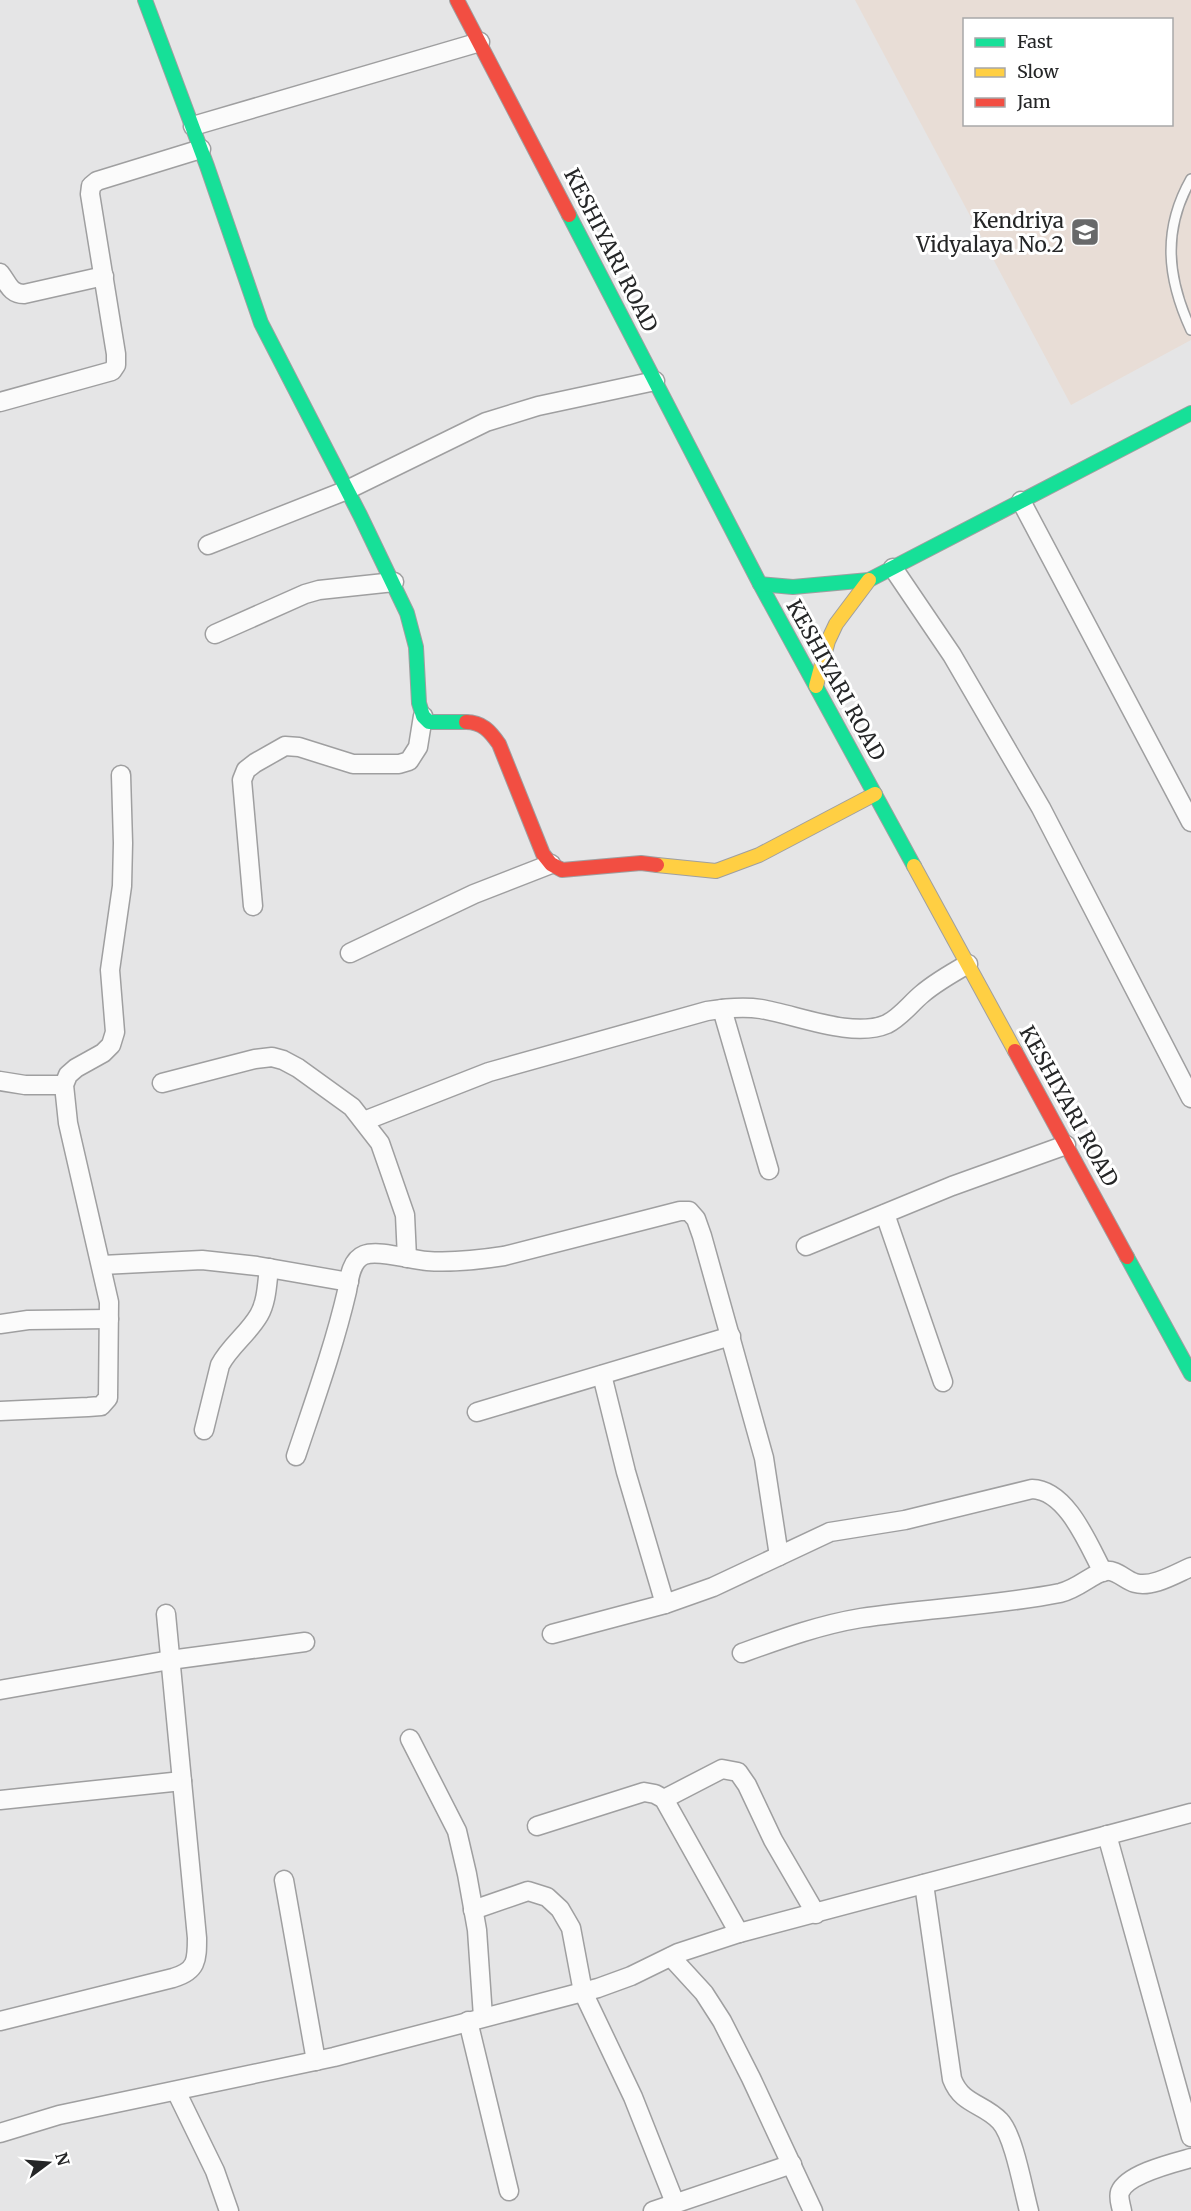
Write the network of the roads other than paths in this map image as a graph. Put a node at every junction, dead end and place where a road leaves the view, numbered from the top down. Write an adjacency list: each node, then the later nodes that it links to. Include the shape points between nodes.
1 (145, 0): 4 (street)
2 (460, 2): 3 (street, KESHIYARI ROAD)
3 (480, 42): 4 (street); 10 (street, KESHIYARI ROAD)
4 (192, 126): 5 (street)
5 (201, 149): 8 (street, via 91,186); 13 (street, via 261,323)
6 (1191, 178): 9 (lane, via 1176,217 1170,257 1173,280)
7 (0, 273): 8 (street, via 16,294)
8 (104, 276): 11 (street, via 116,354 112,370)
9 (1191, 330)
10 (655, 381): 13 (street, via 538,406 486,422); 19 (street, KESHIYARI ROAD)
11 (0, 402)
12 (1191, 413): 14 (street)
13 (347, 490): 15 (street); 18 (street)
14 (1021, 501): 16 (street); 25 (street)
15 (208, 545)
16 (893, 568): 17 (street); 34 (street, via 952,655 1041,808)
17 (869, 580): 19 (street, via 793,586); 21 (street, via 832,632)
18 (394, 582): 20 (street, via 312,592); 22 (street, via 416,647)
19 (760, 584): 21 (street, KESHIYARI ROAD)
20 (215, 634)
21 (816, 686): 24 (street, KESHIYARI ROAD)
22 (423, 716): 26 (street, via 429,722 475,722 488,729 499,744 543,854); 27 (street, via 418,747 409,761 353,764 285,746 246,770 242,780)
23 (121, 775): 33 (street, via 122,886 110,970 115,1032 111,1045 76,1068)
24 (875, 794): 26 (street, via 759,855 716,871 641,863 562,870); 29 (street, KESHIYARI ROAD)
25 (1191, 822)
26 (551, 864): 28 (street, via 474,894)
27 (253, 906)
28 (350, 953)
29 (968, 964): 30 (street, via 937,982 902,1014 878,1027 845,1027 761,1009); 36 (street, KESHIYARI ROAD)
30 (722, 1009): 35 (street, via 489,1072); 37 (street)
31 (0, 1081): 33 (street)
32 (162, 1083): 35 (street, via 272,1057 298,1068)
33 (64, 1085): 41 (street, via 71,1134)
34 (1191, 1098)
35 (364, 1120): 40 (street, via 380,1143 398,1192 407,1231)
36 (1066, 1145): 38 (street); 47 (street, KESHIYARI ROAD)
37 (769, 1170)
38 (885, 1214): 39 (street); 49 (street)
39 (806, 1246)
40 (407, 1258): 43 (street, via 364,1255 356,1261); 46 (street, via 463,1261 504,1256 689,1211 702,1236)
41 (102, 1264): 42 (street, via 202,1260); 44 (street)
42 (269, 1268): 43 (street); 52 (street, via 259,1315 220,1365)
43 (349, 1282): 53 (street, via 338,1329)
44 (109, 1319): 45 (street); 50 (street, via 108,1398 101,1406)
45 (0, 1324)
46 (731, 1336): 48 (street); 54 (street, via 764,1458)
47 (1191, 1374)
48 (602, 1375): 51 (street); 57 (street)
49 (943, 1382)
50 (0, 1411)
51 (477, 1412)
52 (204, 1430)
53 (296, 1456)
54 (779, 1556): 56 (street, via 830,1533 1041,1489 1064,1505); 57 (street)
55 (1191, 1567): 56 (street, via 1146,1584 1111,1571)
56 (1103, 1572): 61 (street, via 1064,1592 849,1620)
57 (665, 1604): 59 (street)
58 (166, 1614): 62 (street)
59 (552, 1634)
60 (305, 1642): 62 (street)
61 (742, 1653)
62 (170, 1660): 63 (street); 65 (street)
63 (0, 1690)
64 (410, 1739): 73 (street, via 457,1831)
65 (182, 1781): 67 (street); 79 (street, via 197,1938 193,1967 173,1978)
66 (664, 1798): 69 (street, via 644,1792); 74 (street, via 722,1769 738,1772); 75 (street)
67 (0, 1800)
68 (1191, 1813): 70 (street)
69 (537, 1826)
70 (1107, 1835): 72 (street); 83 (street)
71 (284, 1880): 80 (street)
72 (924, 1884): 74 (street); 91 (street, via 952,2079 965,2100 1001,2122)
73 (473, 1910): 77 (street, via 528,1892 548,1897 571,1928); 78 (street)
74 (816, 1914): 75 (street)
75 (739, 1933): 76 (street)
76 (671, 1957): 77 (street, via 631,1977); 85 (street, via 704,1993 722,2021)
77 (583, 1992): 78 (street); 87 (street, via 633,2097)
78 (475, 2019): 80 (street); 86 (street)
79 (0, 2021)
80 (316, 2061): 81 (street)
81 (176, 2091): 82 (street, via 59,2115); 88 (street, via 216,2171)
82 (0, 2133)
83 (1191, 2137)
84 (1191, 2158): 92 (street, via 1131,2181 1121,2191)
85 (792, 2164): 87 (street); 90 (street)
86 (510, 2191)
87 (675, 2203): 89 (street)
88 (229, 2211)
89 (652, 2211)
90 (813, 2211)
91 (1029, 2211)
92 (1122, 2211)

